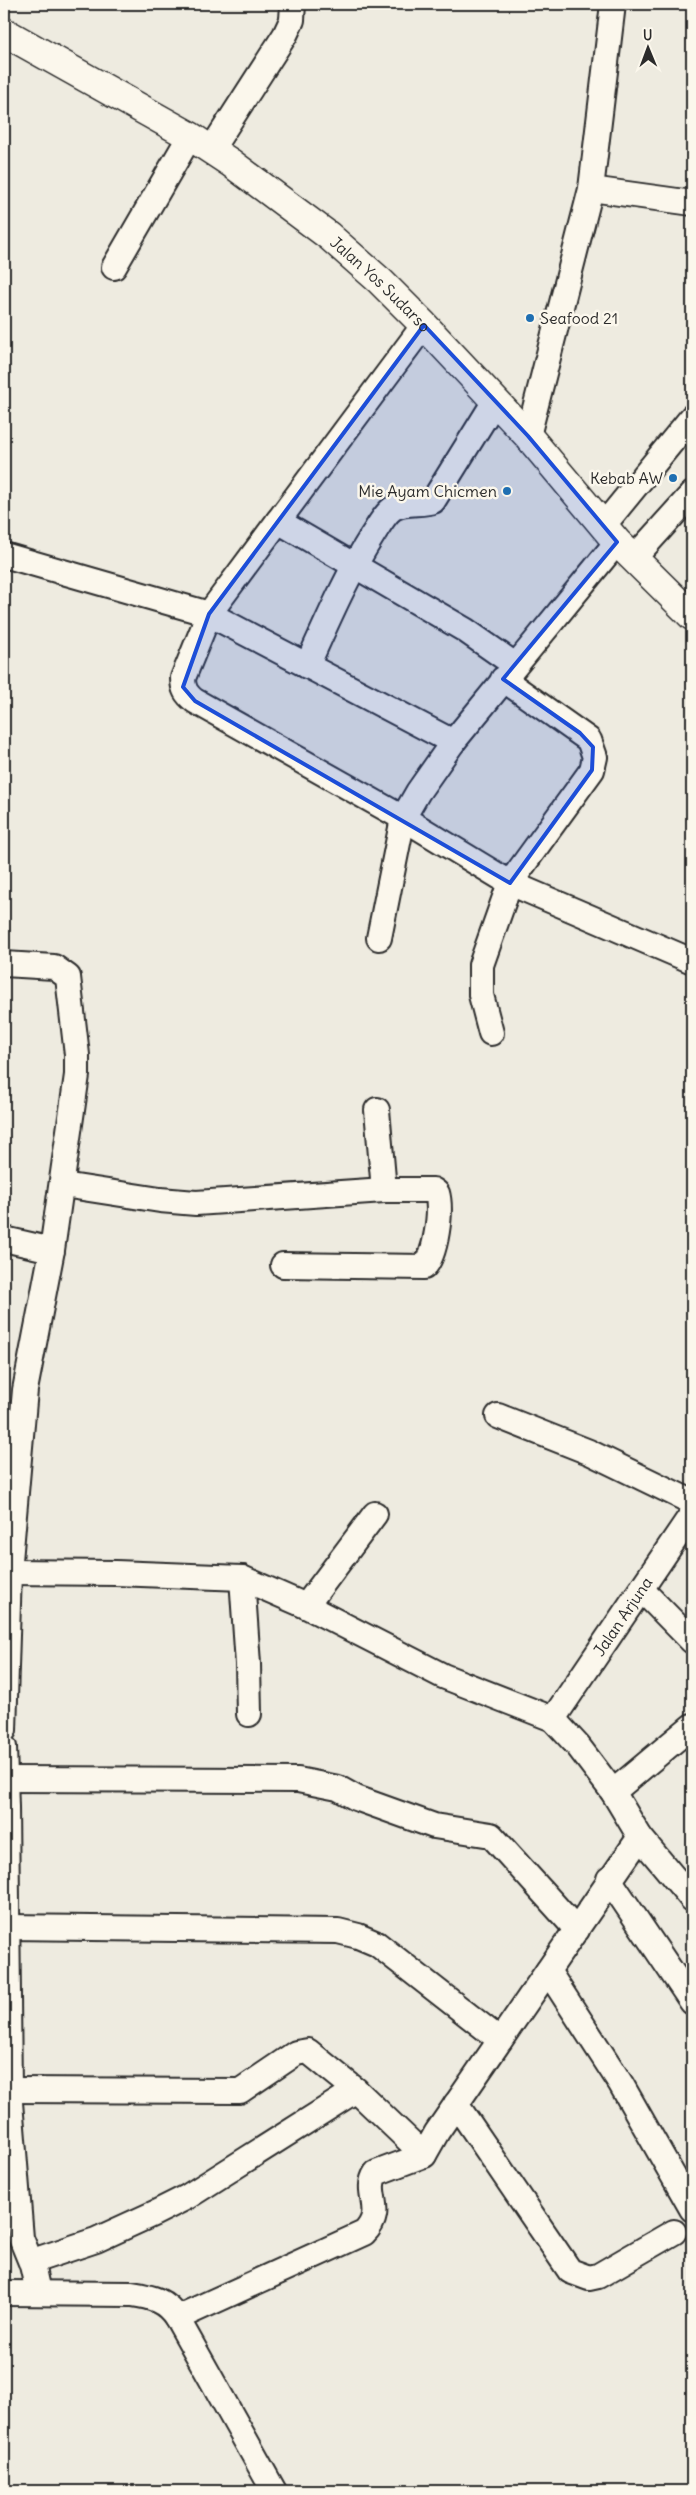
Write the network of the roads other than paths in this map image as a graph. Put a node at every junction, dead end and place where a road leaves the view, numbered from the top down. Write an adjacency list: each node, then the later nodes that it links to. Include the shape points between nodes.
1 (294, 4): 4 (street, via 292,20 285,35)
2 (613, 4): 5 (street)
3 (4, 32): 4 (highway, Jalan Yos Sudarso)
4 (201, 143): 7 (street); 8 (highway, Jalan Yos Sudarso, via 329,236)
5 (591, 189): 6 (street); 11 (street)
6 (692, 203)
7 (114, 267)
8 (424, 326): 9 (highway, Jalan Yos Sudarso); 13 (street)
9 (495, 401): 11 (highway, Jalan Yos Sudarso); 16 (street, via 433,501 391,510)
10 (692, 417): 14 (street)
11 (528, 436): 14 (highway, Jalan Yos Sudarso)
12 (692, 494): 14 (street)
13 (278, 521): 16 (street); 17 (street)
14 (618, 542): 18 (highway, Jalan Yos Sudarso); 20 (street)
15 (4, 555): 17 (street)
16 (354, 565): 19 (street); 20 (street, via 465,630)
17 (209, 614): 19 (street); 22 (street, via 183,678 187,695)
18 (692, 616)
19 (307, 666): 21 (street)
20 (509, 672): 21 (street); 23 (street, via 589,740 595,757 592,770)
21 (453, 742): 22 (street)
22 (403, 818): 23 (street); 24 (street)
23 (510, 883): 25 (street); 27 (street, via 481,965 481,994)
24 (379, 938)
25 (692, 961)
26 (4, 964): 29 (street, via 54,967 68,977 77,1075)
27 (491, 1033)
28 (377, 1110): 30 (street)
29 (63, 1185): 30 (street, via 196,1203); 32 (street)
30 (384, 1190): 33 (street, via 433,1190 437,1193 439,1206 434,1249 431,1260 424,1267)
31 (4, 1238): 32 (street)
32 (52, 1250): 35 (street, via 26,1375)
33 (283, 1264)
34 (498, 1416): 36 (street, via 589,1452)
35 (9, 1499): 39 (street)
36 (692, 1502)
37 (375, 1514): 42 (street)
38 (692, 1514): 41 (street, Jalan Arjuna)
39 (9, 1572): 40 (street); 47 (street)
40 (242, 1578): 42 (street); 44 (street)
41 (642, 1590): 43 (street); 45 (street, Jalan Arjuna)
42 (306, 1606): 45 (street, via 443,1676)
43 (692, 1641)
44 (249, 1714)
45 (553, 1719): 50 (street)
46 (692, 1726): 50 (street)
47 (4, 1730)
48 (4, 1747): 49 (street)
49 (6, 1780): 51 (street); 55 (street, via 298,1780 338,1788 356,1798 434,1826 491,1835)
50 (613, 1792): 52 (street)
51 (5, 1807): 56 (street)
52 (640, 1837): 53 (street); 54 (street)
53 (609, 1880): 55 (street); 58 (street)
54 (692, 1898)
55 (577, 1930): 57 (street)
56 (6, 1932): 59 (street, via 338,1931 377,1944); 60 (street)
57 (548, 1972): 59 (street); 65 (street, via 621,2084)
58 (692, 2002)
59 (500, 2040): 62 (street)
60 (7, 2076): 61 (street, via 240,2091 296,2053 308,2051); 64 (street)
61 (356, 2090): 63 (street); 67 (street, via 187,2197)
62 (456, 2104): 63 (street); 66 (street, via 570,2271 589,2278 598,2276)
63 (424, 2155): 70 (street, via 376,2173 372,2179 375,2216 373,2224 364,2233)
64 (11, 2192): 67 (street)
65 (692, 2209)
66 (674, 2232)
67 (32, 2265): 68 (street)
68 (38, 2292): 69 (street); 70 (street, via 150,2297 170,2306)
69 (4, 2293)
70 (178, 2318): 71 (street)
71 (274, 2491)

